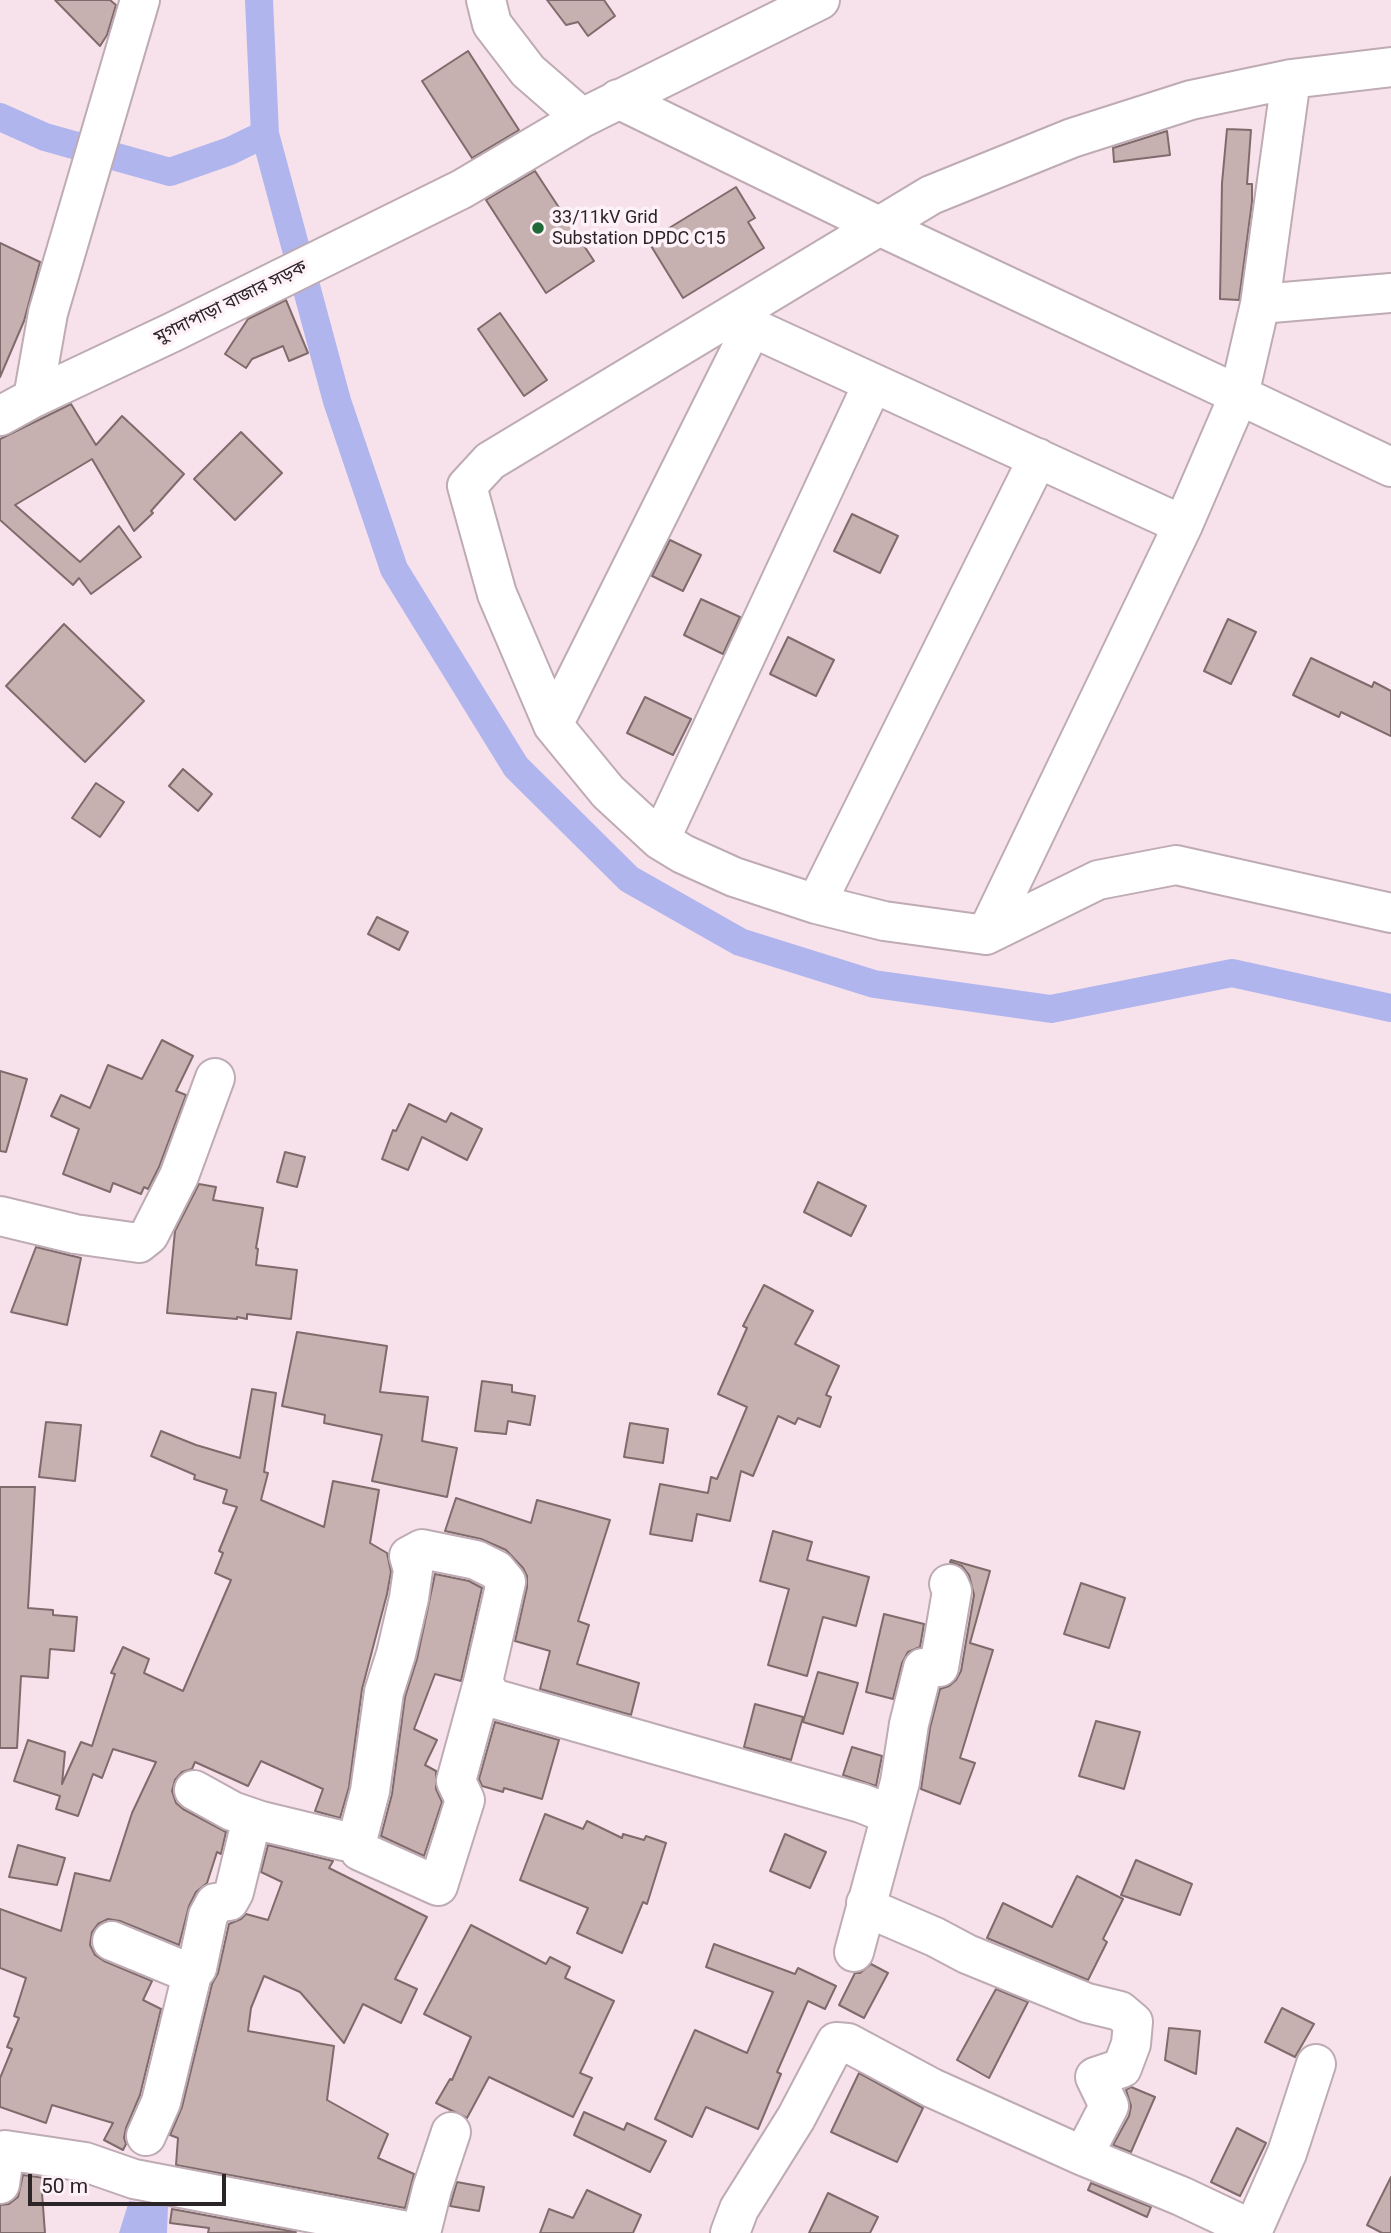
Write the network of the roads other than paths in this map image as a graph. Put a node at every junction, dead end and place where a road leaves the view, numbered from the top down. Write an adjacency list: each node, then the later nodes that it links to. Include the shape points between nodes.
1 (486, 0): 7 (street, via 492,24 528,71)
2 (820, 0): 6 (street, মুগদাপাড়া বাজার সড়ক)
3 (140, 1): 14 (street, via 48,313)
4 (1391, 67): 5 (street)
5 (1291, 79): 8 (street, via 1191,100 1072,138 931,195); 10 (street)
6 (618, 99): 7 (street, মুগদাপাড়া বাজার সড়ক); 8 (street)
7 (582, 118): 14 (street, মুগদাপাড়া বাজার সড়ক, via 462,189)
8 (881, 227): 11 (street); 13 (street)
9 (1391, 293): 10 (street)
10 (1260, 304): 13 (street)
11 (741, 322): 12 (street); 19 (street); 19 (street, via 490,461 467,486 497,594)
12 (873, 383): 16 (street); 20 (street)
13 (1239, 395): 17 (street); 18 (street)
14 (33, 398): 15 (street, মুগদাপাড়া বাজার সড়ক)
15 (0, 416)
16 (1038, 458): 18 (street); 21 (street)
17 (1391, 467)
18 (1183, 525): 23 (street)
19 (554, 725): 20 (street, via 608,792)
20 (660, 840): 21 (street, via 734,877)
21 (816, 904): 23 (street, via 884,921)
22 (1391, 913): 23 (street, via 1175,865 1098,880)
23 (986, 935)
24 (215, 1078): 25 (street, via 179,1176 149,1235 139,1243)
25 (0, 1216)
26 (949, 1584): 29 (street, via 952,1591 939,1667 923,1668)
27 (483, 1682): 29 (street, via 492,1698); 31 (street, via 456,1781 465,1800 438,1886 360,1851); 31 (street, via 506,1581 476,1560 422,1549 409,1556 413,1570 409,1598 384,1692 370,1791)
28 (194, 1790): 30 (street)
29 (891, 1815): 32 (street)
30 (252, 1818): 31 (street, via 344,1840); 35 (street, via 234,1892 229,1900 215,1903 208,1916)
31 (358, 1837)
32 (866, 1903): 34 (street); 39 (street, via 967,1954 1087,2003 1119,2011 1133,2022 1122,2068 1095,2077 1109,2106)
33 (112, 1941): 35 (street)
34 (853, 1952)
35 (192, 1974): 38 (street, via 161,2102)
36 (1316, 2064): 41 (street, via 1287,2153)
37 (451, 2132): 42 (street)
38 (146, 2136)
39 (1083, 2156): 41 (street); 43 (street, via 932,2088 848,2043 836,2042 796,2118 739,2209)
40 (1, 2174): 42 (street, via 5,2150 85,2162 134,2179)
41 (1253, 2232)
42 (419, 2233)
43 (730, 2233)

